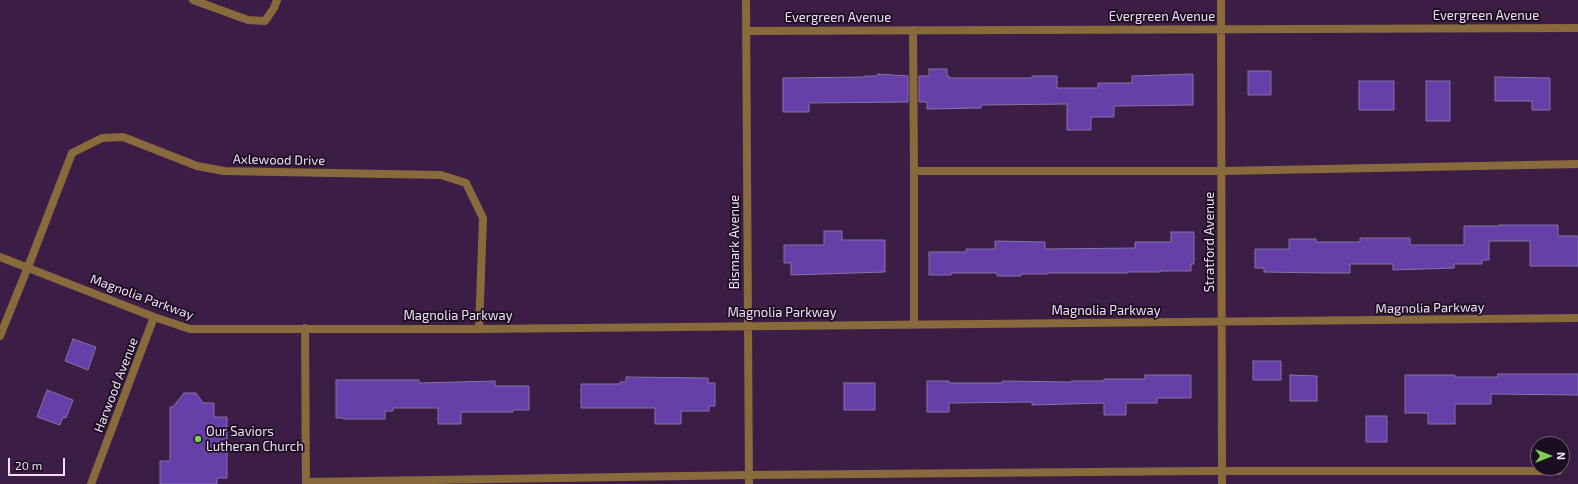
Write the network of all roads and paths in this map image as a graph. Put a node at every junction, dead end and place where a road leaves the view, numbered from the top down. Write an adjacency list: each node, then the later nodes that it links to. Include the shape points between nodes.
1 (193, 0): 2 (street, via 248,20 265,21)
2 (277, 0)
3 (746, 0): 8 (street, Bismark Avenue)
4 (1221, 0): 6 (street, Stratford Avenue)
5 (1578, 28): 6 (street, Evergreen Avenue)
6 (1222, 29): 7 (street, Evergreen Avenue); 11 (street, Stratford Avenue)
7 (913, 30): 8 (street, Evergreen Avenue); 10 (street)
8 (746, 31): 18 (street, Bismark Avenue)
9 (1578, 164): 11 (street)
10 (914, 171): 11 (street); 17 (street)
11 (1222, 171): 16 (street, Stratford Avenue)
12 (0, 257): 13 (street, Magnolia Parkway)
13 (28, 267): 14 (street, Magnolia Parkway); 20 (street, Axlewood Drive, via 72,153 102,138 123,137 196,166 224,171 441,174 466,183 483,218); 21 (street, Axlewood Drive)
14 (154, 317): 19 (street, Magnolia Parkway, via 190,329); 26 (street, Harwood Avenue)
15 (1578, 318): 16 (street, Magnolia Parkway)
16 (1222, 322): 17 (street, Magnolia Parkway); 22 (street, Stratford Avenue)
17 (914, 324): 18 (street, Magnolia Parkway)
18 (748, 325): 20 (street, Magnolia Parkway); 24 (street, Bismark Avenue)
19 (305, 328): 20 (street, Magnolia Parkway); 25 (street)
20 (479, 329)
21 (0, 336)
22 (1222, 471): 23 (street); 24 (street); 28 (street, Stratford Avenue)
23 (1530, 471)
24 (749, 474): 25 (street); 27 (street, Bismark Avenue)
25 (306, 483)
26 (91, 484)
27 (749, 484)
28 (1222, 484)

